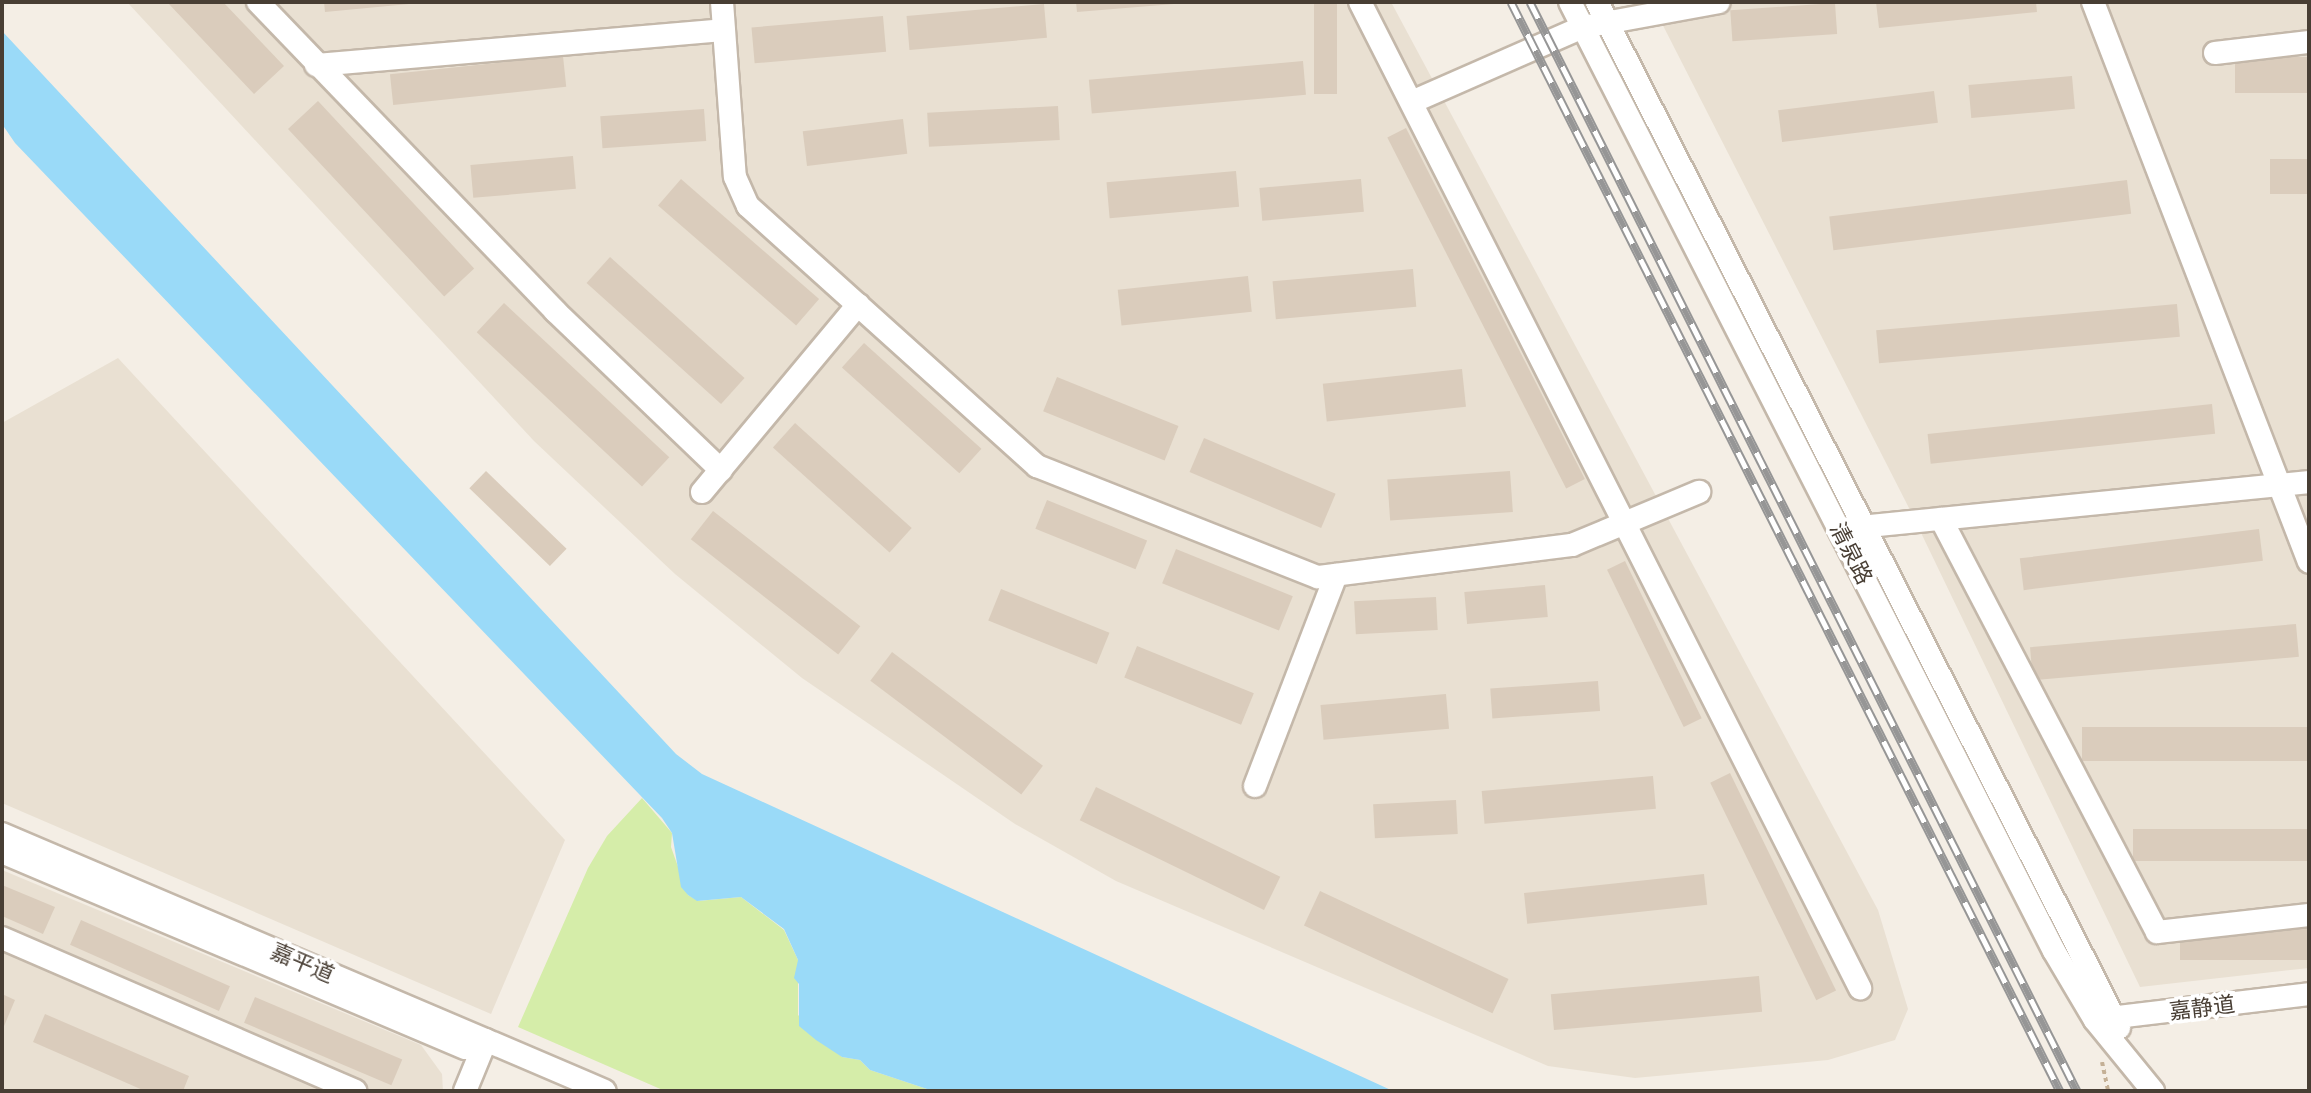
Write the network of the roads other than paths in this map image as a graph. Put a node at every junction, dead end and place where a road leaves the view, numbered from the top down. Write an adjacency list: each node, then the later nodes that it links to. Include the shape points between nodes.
1 (258, 2): 12 (street)
2 (722, 2): 9 (street)
3 (1360, 2): 13 (street)
4 (1570, 2): 8 (street, 清泉路)
5 (1719, 2): 7 (street)
6 (2093, 2): 17 (street)
7 (1602, 12): 8 (street); 22 (street, 清泉路)
8 (1583, 27): 13 (street); 22 (street, 清泉路)
9 (724, 30): 12 (street); 14 (street, via 735,177 748,206)
10 (2309, 42): 11 (street)
11 (2215, 53)
12 (316, 65): 15 (street, via 555,311)
13 (1412, 102): 21 (street)
14 (858, 305): 15 (street); 24 (street, via 1037,466 1318,577)
15 (721, 470): 18 (street)
16 (2309, 482): 17 (street)
17 (2279, 485): 20 (street); 23 (street)
18 (702, 492)
19 (1699, 492): 21 (street)
20 (1941, 519): 22 (street); 28 (street, via 2157,932)
21 (1626, 522): 24 (street, via 1572,545); 30 (street)
22 (1851, 528): 32 (street, 清泉路)
23 (2309, 562)
24 (1336, 575): 25 (street)
25 (1255, 786)
26 (2, 834): 33 (street, 嘉平道)
27 (2, 852): 33 (street, 嘉平道)
28 (2309, 915)
29 (2, 938): 34 (street)
30 (1860, 988)
31 (2309, 994): 32 (street, 嘉静道)
32 (2103, 1019): 38 (street, 清泉路); 39 (street, 清泉路)
33 (483, 1047): 35 (street); 36 (street, 嘉平道); 37 (street, 嘉平道)
34 (355, 1091)
35 (465, 1091)
36 (566, 1091)
37 (605, 1091)
38 (2153, 1091)
39 (2171, 1091)

